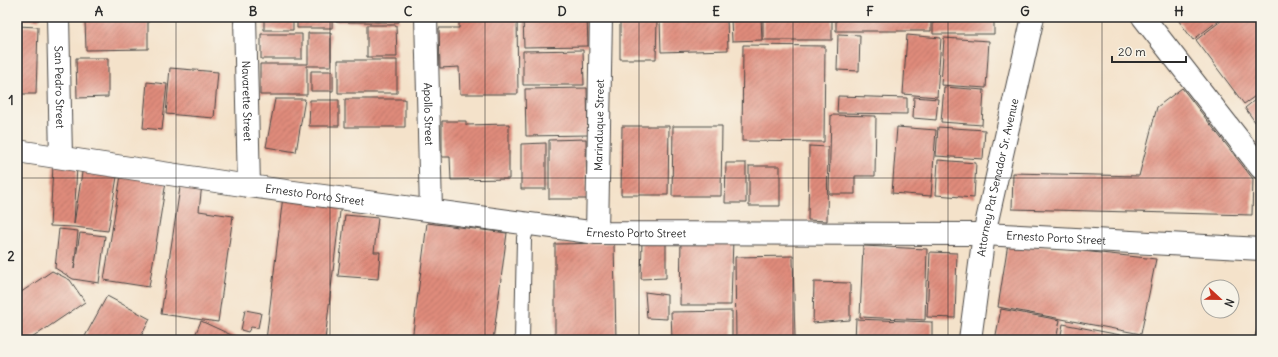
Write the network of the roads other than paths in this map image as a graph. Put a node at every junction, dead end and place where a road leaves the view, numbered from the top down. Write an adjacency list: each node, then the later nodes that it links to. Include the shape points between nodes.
1 (58, 17): 8 (street, San Pedro Street)
2 (245, 17): 10 (street, Navarette Street)
3 (426, 17): 11 (street, Apollo Street)
4 (601, 17): 13 (street, Marinduque Street)
5 (1033, 17): 14 (street, Attorney Pat Senador Sr. Avenue)
6 (1143, 17): 9 (street)
7 (17, 151): 8 (street, Ernesto Porto Street)
8 (61, 157): 10 (street, Ernesto Porto Street)
9 (1261, 168)
10 (249, 186): 11 (street, Ernesto Porto Street)
11 (431, 210): 12 (street, Ernesto Porto Street)
12 (528, 224): 13 (street, Ernesto Porto Street); 16 (lane, via 524,238)
13 (596, 233): 14 (street, Ernesto Porto Street)
14 (984, 234): 15 (street, Ernesto Porto Street); 17 (street, Attorney Pat Senador Sr. Avenue)
15 (1261, 249)
16 (522, 340)
17 (970, 340)

